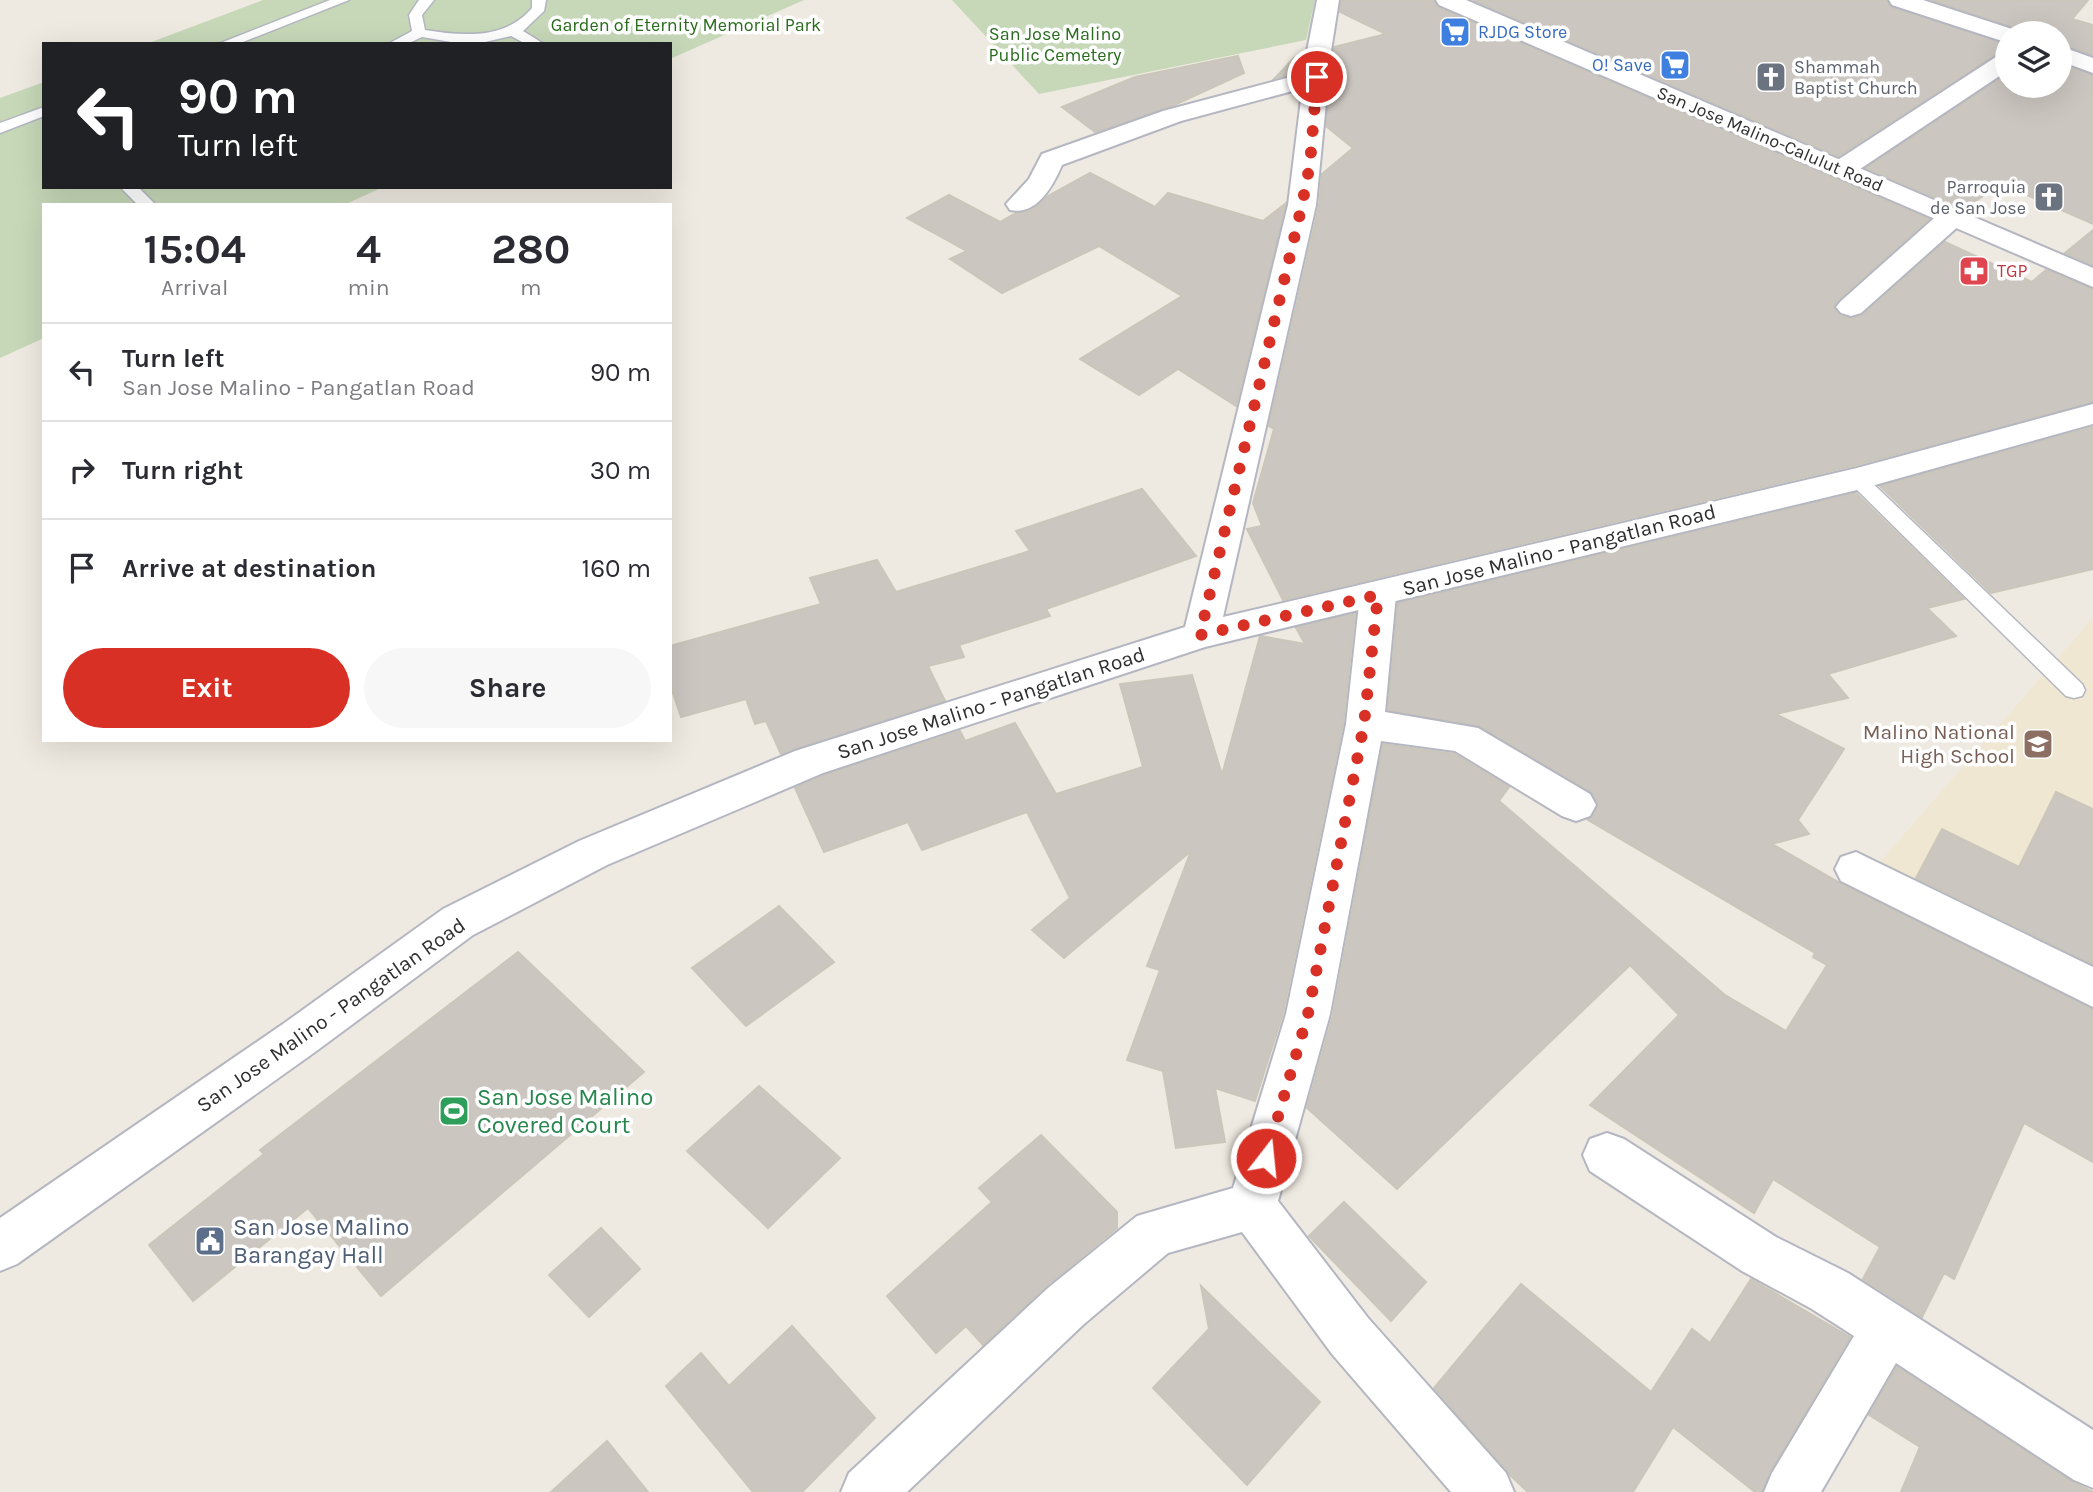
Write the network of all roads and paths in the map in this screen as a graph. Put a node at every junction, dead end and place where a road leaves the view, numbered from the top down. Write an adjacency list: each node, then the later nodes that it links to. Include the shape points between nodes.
1 (342, 0): 10 (lane)
2 (427, 0): 9 (lane, via 415,13)
3 (538, 0): 7 (lane, via 534,16)
4 (1328, 0): 14 (street)
5 (1447, 0): 17 (street, San Jose Malino-Calulut Road)
6 (1900, 0): 8 (street)
7 (512, 30): 9 (lane, via 459,39); 12 (lane)
8 (1995, 31)
9 (421, 33): 11 (lane)
10 (230, 42)
11 (400, 42)
12 (533, 42)
13 (1995, 68): 17 (street)
14 (1317, 77): 20 (street, via 1172,116 1051,160 1041,182); 27 (street, via 1302,205)
15 (42, 112): 16 (lane)
16 (0, 128)
17 (1842, 169): 21 (street, San Jose Malino-Calulut Road)
18 (130, 189): 19 (lane)
19 (146, 203)
20 (1020, 204)
21 (1951, 218): 22 (street, San Jose Malino-Calulut Road); 23 (street)
22 (2093, 278)
23 (1851, 307)
24 (2093, 414): 25 (street, San Jose Malino - Pangatlan Road)
25 (1857, 479): 26 (street, San Jose Malino - Pangatlan Road); 28 (lane)
26 (1378, 595): 27 (street, San Jose Malino - Pangatlan Road); 29 (street)
27 (1200, 635): 35 (street, San Jose Malino - Pangatlan Road, via 809,762 593,853 458,922)
28 (2074, 690)
29 (1364, 724): 30 (street, via 1464,738); 34 (street, via 1308,1014)
30 (1576, 805)
31 (1856, 869): 32 (street)
32 (2093, 988)
33 (1607, 1155): 36 (street, via 1759,1254)
34 (1252, 1206): 38 (street, via 1154,1233 1066,1306); 39 (street, via 1350,1336)
35 (0, 1247)
36 (1888, 1328): 37 (street); 40 (street)
37 (2093, 1461)
38 (867, 1492)
39 (1487, 1492)
40 (1791, 1492)

